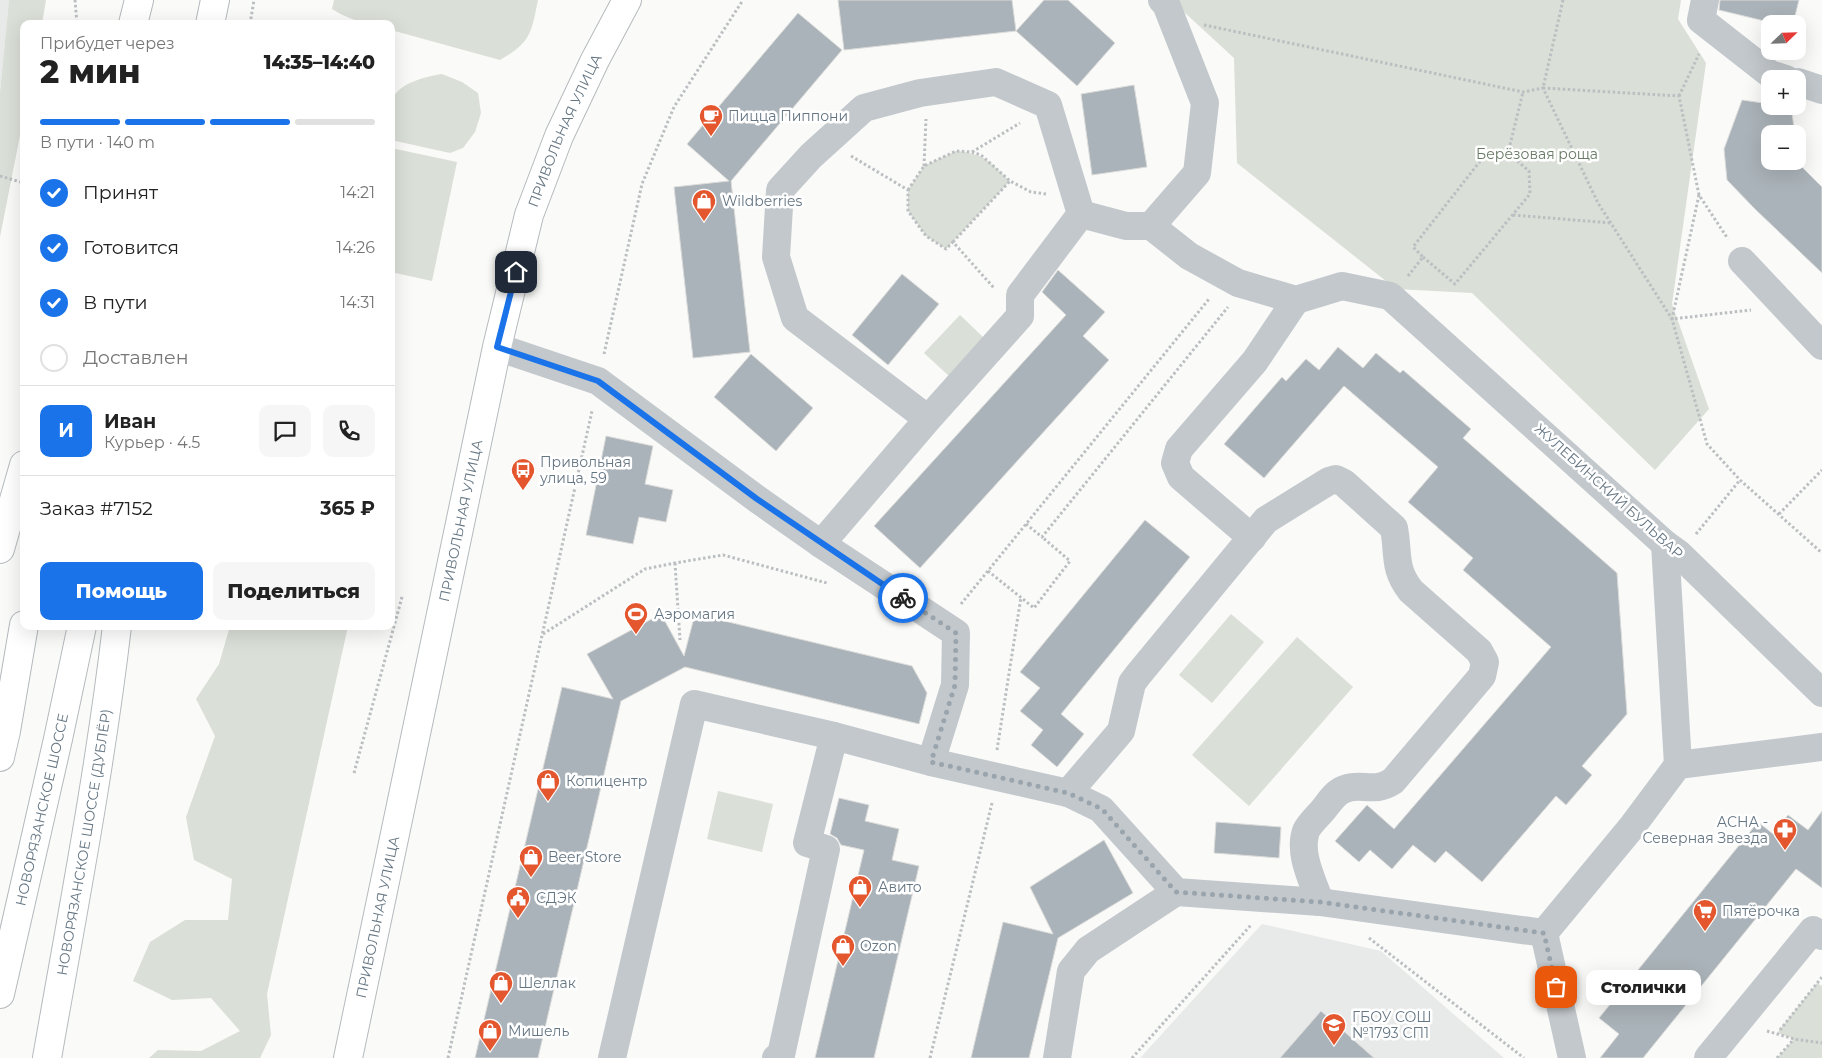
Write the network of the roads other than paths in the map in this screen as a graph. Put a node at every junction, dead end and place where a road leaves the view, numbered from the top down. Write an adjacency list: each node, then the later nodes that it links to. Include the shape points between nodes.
1 (138, 0): 6 (main road)
2 (215, 0): 7 (main road)
3 (627, 0): 16 (main road, ПРИВОЛЬНАЯ УЛИЦА, via 559,136 529,215)
4 (1705, 0): 8 (street, via 1701,20)
5 (1164, 2): 12 (street, via 1205,103 1197,173)
6 (135, 20)
7 (211, 20)
8 (1765, 70)
9 (1806, 85): 10 (street)
10 (1822, 90)
11 (1079, 205): 12 (street, via 1126,226); 17 (street, via 1020,295 1020,316); 17 (street, via 1048,105 996,82 927,92 864,108 811,156 780,190 776,257 795,318)
12 (1151, 226): 14 (street, via 1190,256 1236,281)
13 (1742, 261): 15 (street)
14 (1296, 300): 19 (street, via 1255,362 1179,449 1175,463 1181,477); 21 (street, ЖУЛЕБИНСКИЙ БУЛЬВАР, via 1342,286 1390,296)
15 (1822, 346)
16 (497, 347): 20 (street, via 598,381); 39 (main road, ПРИВОЛЬНАЯ УЛИЦА)
17 (928, 419): 20 (street)
18 (20, 479): 22 (main road)
19 (1252, 538): 32 (street, via 1132,683 1118,736); 34 (street, via 1266,520 1329,481 1336,479 1344,483 1394,528 1398,569 1411,591 1479,651 1485,662 1482,676 1393,781 1375,788 1344,789 1307,829 1304,842 1306,858)
20 (821, 544): 30 (street, via 956,633 955,685)
21 (1672, 548): 26 (street, ЖУЛЕБИНСКИЙ БУЛЬВАР); 31 (street)
22 (0, 549)
23 (23, 630): 29 (main road)
24 (81, 630): 37 (main road, НОВОРЯЗАНСКОЕ ШОССЕ)
25 (116, 630): 38 (main road, НОВОРЯЗАНСКОЕ ШОССЕ (ДУБЛЁР), via 78,886)
26 (1822, 693)
27 (834, 736): 30 (street); 40 (street, via 694,704); 41 (street, via 807,843 826,849 781,1055)
28 (1822, 747): 31 (street)
29 (0, 757)
30 (931, 762): 32 (street)
31 (1678, 765): 35 (street, via 1631,828)
32 (1068, 793): 33 (street, via 1102,809)
33 (1176, 892): 34 (street); 42 (street, via 1088,950 1071,971)
34 (1320, 902): 35 (street)
35 (1544, 933): 43 (street)
36 (1822, 936): 44 (street, via 1813,930)
37 (0, 994)
38 (47, 1058)
39 (348, 1058)
40 (612, 1058)
41 (776, 1058)
42 (1057, 1058)
43 (1572, 1058)
44 (1708, 1058)

